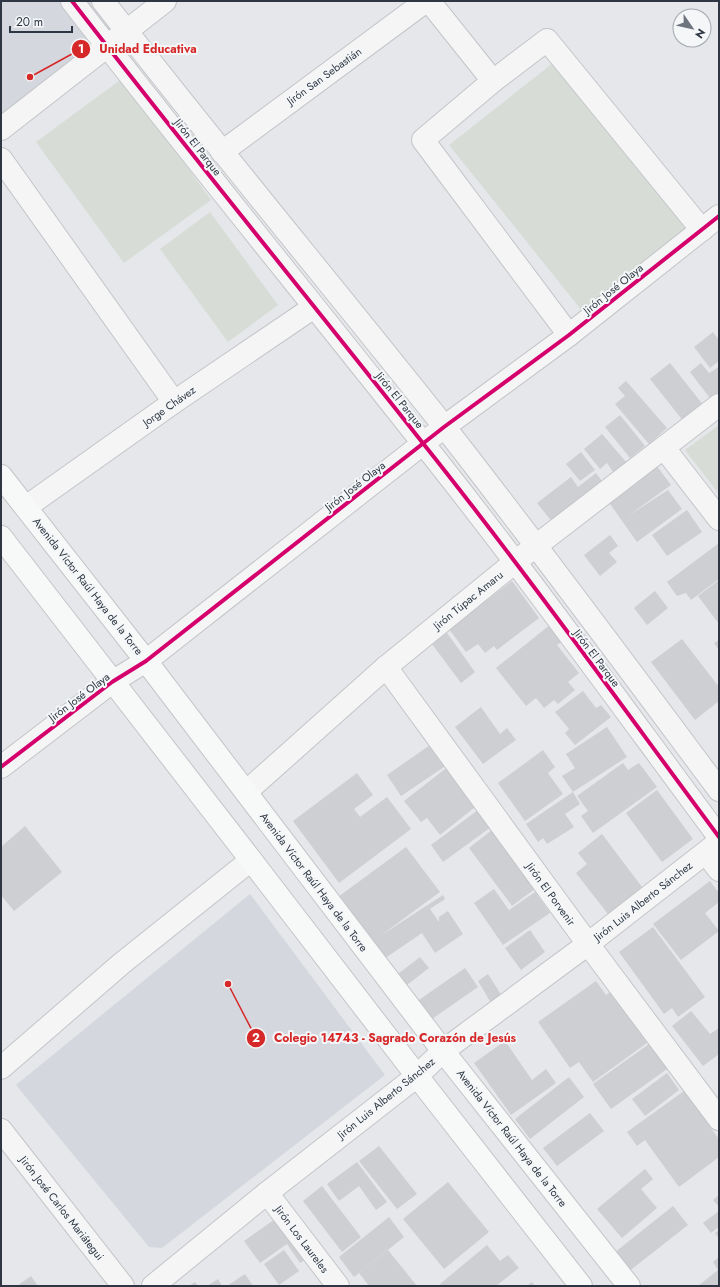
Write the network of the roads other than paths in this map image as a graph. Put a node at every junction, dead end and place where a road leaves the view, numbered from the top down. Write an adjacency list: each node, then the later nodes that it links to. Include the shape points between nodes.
1 (72, 1): 7 (street, Jirón El Parque)
2 (103, 1): 6 (street, Jirón El Parque)
3 (165, 1): 6 (street)
4 (426, 1): 10 (street, Jirón San Sebastián)
5 (429, 1): 8 (street)
6 (126, 31): 7 (street); 10 (street, Jirón El Parque)
7 (107, 46): 9 (street); 14 (street, Jirón El Parque)
8 (493, 81): 13 (street, via 547,40); 15 (street, via 423,140)
9 (1, 129)
10 (222, 152): 18 (street, Jirón El Parque)
11 (1, 159): 16 (street)
12 (719, 216): 13 (street, Jirón José Olaya)
13 (702, 230): 15 (street, Jirón José Olaya)
14 (314, 307): 16 (street, Jorge Chávez); 19 (street, Jirón El Parque)
15 (569, 335): 18 (street, Jirón José Olaya)
16 (174, 402): 22 (street, Jorge Chávez)
17 (719, 405): 20 (street, Jirón Túpac Amaru)
18 (444, 427): 19 (street, Jirón José Olaya); 25 (street, Jirón El Parque)
19 (424, 443): 26 (street, Jirón El Parque); 27 (street, Jirón José Olaya)
20 (664, 448): 23 (street); 25 (street, Jirón Túpac Amaru)
21 (1, 476): 22 (main road, Avenida Víctor Raúl Haya de la Torre)
22 (26, 507): 27 (main road, Avenida Víctor Raúl Haya de la Torre)
23 (719, 519)
24 (1, 537): 29 (main road)
25 (536, 546): 26 (street, Jirón Túpac Amaru); 31 (street, Jirón El Parque)
26 (515, 562): 28 (street, Jirón Túpac Amaru); 33 (street, Jirón El Parque)
27 (146, 661): 29 (street, Jirón José Olaya); 32 (main road, Avenida Víctor Raúl Haya de la Torre)
28 (386, 667): 32 (street, Jirón Túpac Amaru); 36 (street, Jirón El Porvenir)
29 (112, 682): 30 (street, Jirón José Olaya); 34 (main road)
30 (1, 767)
31 (719, 790)
32 (246, 792): 37 (main road, Avenida Víctor Raúl Haya de la Torre)
33 (714, 844): 35 (street, Jirón El Parque); 36 (street, Jirón Luis Alberto Sánchez)
34 (251, 860): 38 (street, via 121,964); 39 (main road)
35 (719, 870)
36 (588, 944): 37 (street, Jirón Luis Alberto Sánchez); 40 (street, Jirón El Porvenir)
37 (443, 1051): 39 (street, Jirón Luis Alberto Sánchez); 47 (main road, Avenida Víctor Raúl Haya de la Torre)
38 (1, 1068)
39 (417, 1076): 42 (street, Jirón Luis Alberto Sánchez); 46 (main road)
40 (719, 1119)
41 (1, 1130): 43 (street, Jirón José Carlos Mariátegui)
42 (267, 1193): 44 (street, Jirón Luis Alberto Sánchez); 45 (street, Jirón Los Laureles)
43 (123, 1286)
44 (153, 1286)
45 (338, 1286)
46 (581, 1286)
47 (629, 1286)

